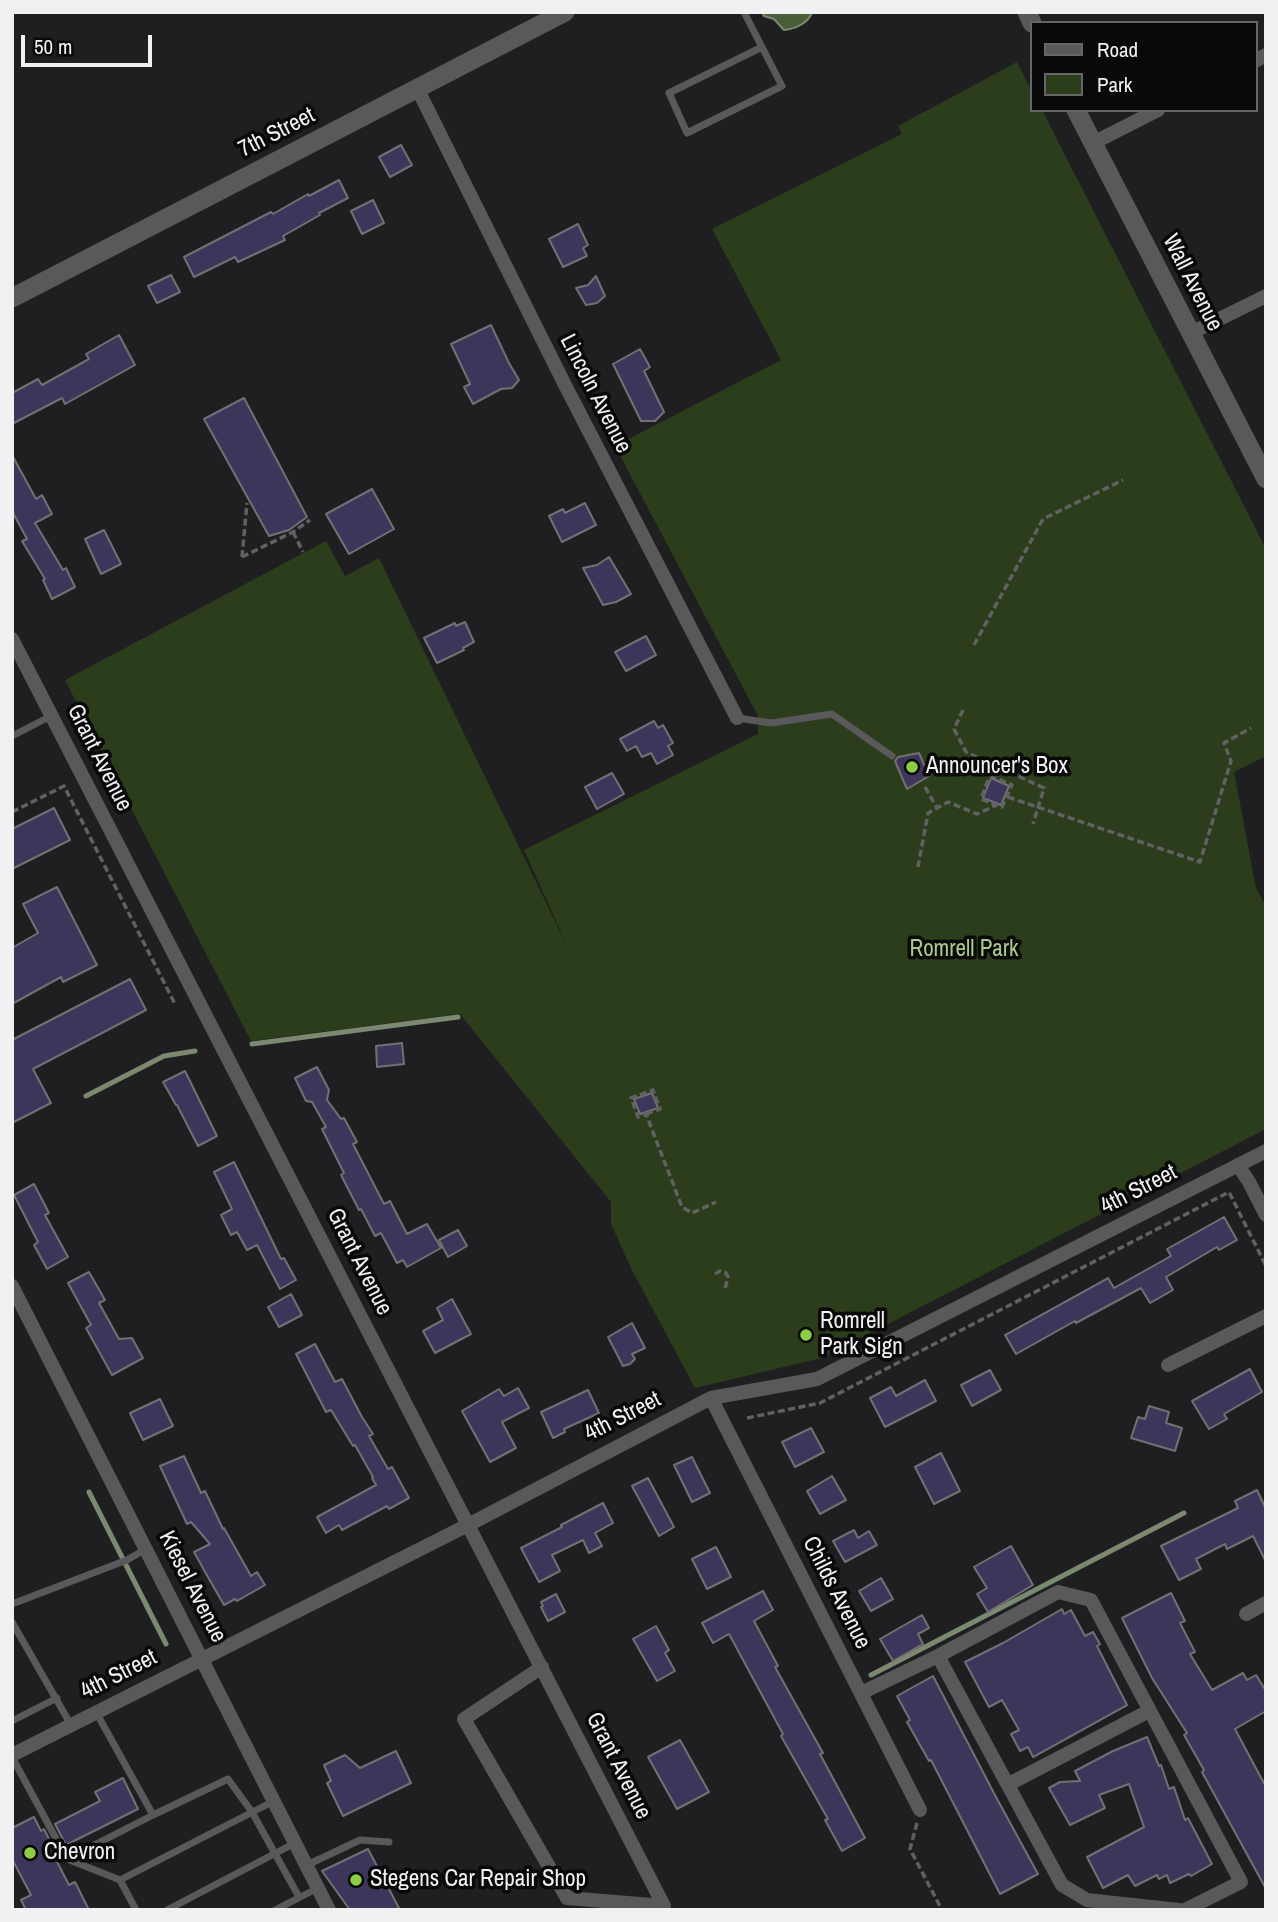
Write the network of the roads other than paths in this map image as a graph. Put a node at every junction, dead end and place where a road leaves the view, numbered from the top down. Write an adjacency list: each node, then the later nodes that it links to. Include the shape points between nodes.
1 (565, 12): 4 (street, 7th Street)
2 (744, 12): 3 (lane)
3 (762, 47): 3 (lane, via 782,86 687,133 669,93)
4 (417, 88): 9 (street, 7th Street); 14 (street, Lincoln Avenue)
5 (1077, 112): 7 (street, Wall Avenue)
6 (1154, 112): 7 (street)
7 (1093, 143): 10 (street, Wall Avenue)
8 (1266, 296): 10 (street)
9 (12, 298)
10 (1191, 333): 11 (street, Wall Avenue)
11 (1266, 478)
12 (12, 639): 13 (street, Grant Avenue)
13 (51, 716): 15 (lane); 24 (street, Grant Avenue)
14 (737, 718): 16 (lane, via 771,723 832,714)
15 (12, 736)
16 (892, 756)
17 (1266, 1151): 18 (street, 4th Street)
18 (1238, 1165): 19 (street); 23 (street, 4th Street, via 817,1380)
19 (1266, 1215)
20 (12, 1286): 25 (street, Kiesel Avenue)
21 (1266, 1316): 22 (street)
22 (1168, 1365)
23 (711, 1398): 24 (street, 4th Street); 33 (street, Childs Avenue)
24 (468, 1525): 31 (street, 4th Street); 32 (street, Grant Avenue)
25 (146, 1549): 27 (lane); 31 (street, Kiesel Avenue)
26 (1266, 1603): 28 (street)
27 (12, 1604)
28 (1246, 1614)
29 (12, 1622): 34 (lane)
30 (938, 1656): 33 (street); 35 (street, via 1058,1592 1091,1600); 40 (street)
31 (203, 1659): 36 (street, 4th Street); 41 (street, Kiesel Avenue)
32 (542, 1667): 32 (street, Grant Avenue, via 664,1906 567,1899 464,1719)
33 (861, 1693): 42 (street, Childs Avenue)
34 (57, 1698): 37 (lane); 38 (lane)
35 (1149, 1711): 40 (street); 58 (street, via 1241,1882)
36 (96, 1712): 38 (street, 4th Street); 44 (lane)
37 (12, 1721)
38 (71, 1725): 39 (street, 4th Street)
39 (12, 1756): 48 (lane)
40 (1009, 1784): 57 (street, via 1062,1885 1087,1900)
41 (274, 1801): 43 (lane); 46 (street, Kiesel Avenue)
42 (920, 1810)
43 (252, 1812): 44 (lane, via 228,1779); 47 (lane); 50 (lane)
44 (153, 1815): 48 (lane)
45 (389, 1842): 49 (lane, via 360,1840)
46 (295, 1843): 47 (lane); 49 (street, Kiesel Avenue)
47 (275, 1853): 52 (lane); 54 (lane)
48 (67, 1859): 50 (lane)
49 (307, 1866): 51 (street, Kiesel Avenue)
50 (120, 1880): 53 (lane)
51 (318, 1888): 52 (lane); 56 (street, Kiesel Avenue)
52 (299, 1898): 55 (lane)
53 (136, 1910)
54 (167, 1910)
55 (275, 1910)
56 (329, 1910)
57 (1179, 1910)
58 (1185, 1910)

